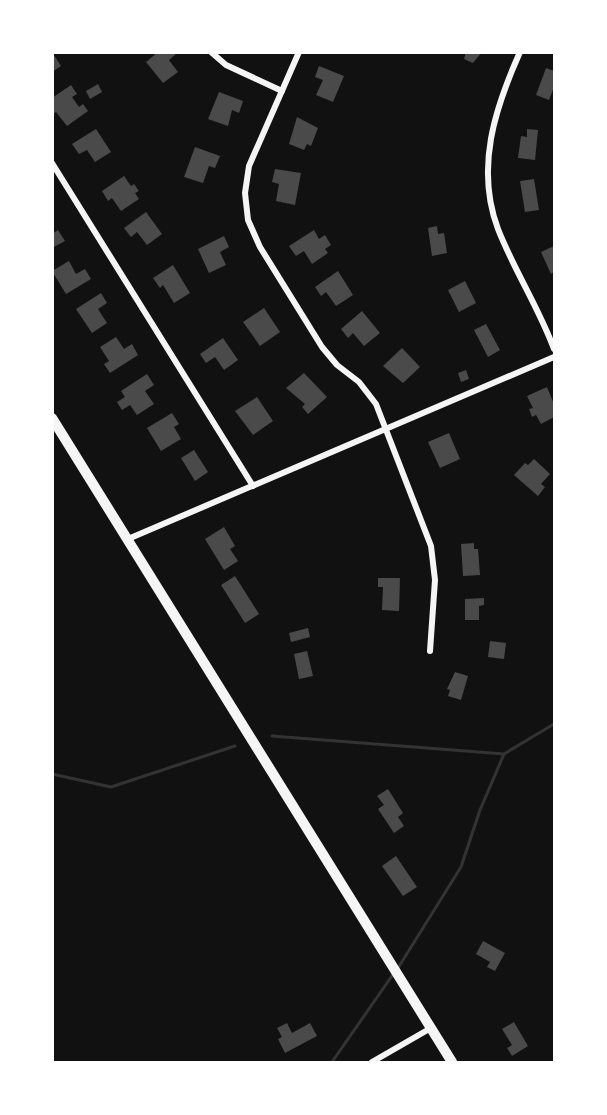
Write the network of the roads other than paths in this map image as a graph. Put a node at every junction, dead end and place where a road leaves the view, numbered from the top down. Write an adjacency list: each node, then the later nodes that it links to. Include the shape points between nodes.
1 (211, 52): 4 (street, via 226,65)
2 (299, 52): 4 (street)
3 (520, 52): 6 (street, via 492,126 487,154 491,205 498,229)
4 (282, 91): 9 (street, via 249,166 245,193 248,220 260,247 322,347 368,391)
5 (52, 163): 10 (street)
6 (555, 349)
7 (555, 357): 9 (street)
8 (52, 418): 11 (highway)
9 (386, 429): 10 (street); 12 (street, via 431,546 435,580)
10 (253, 486): 11 (street)
11 (128, 539): 13 (highway)
12 (430, 651)
13 (431, 1028): 14 (street); 15 (highway)
14 (372, 1062)
15 (452, 1062)

